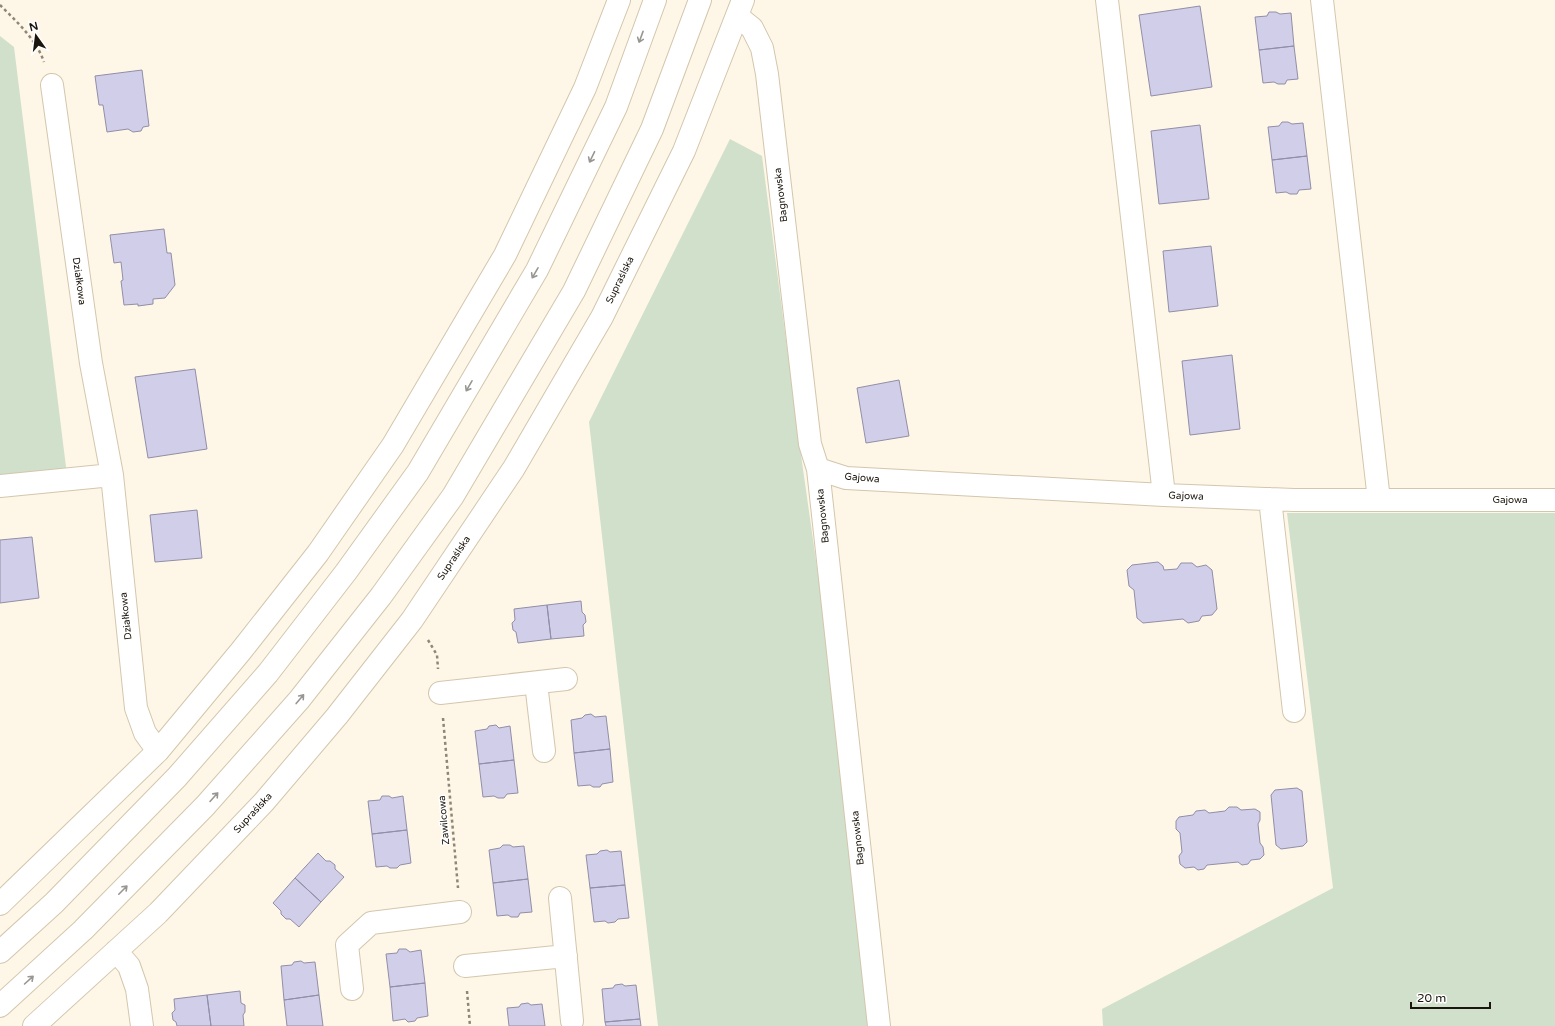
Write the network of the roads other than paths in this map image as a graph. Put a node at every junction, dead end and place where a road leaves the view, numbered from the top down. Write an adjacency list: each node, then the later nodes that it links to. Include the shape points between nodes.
1 (619, 0): 19 (street, via 585,88 505,255 393,445 318,553)
2 (655, 0): 25 (street, one-way to 25, via 616,107 537,270 418,472 346,572 263,678 177,777 54,903)
3 (700, 0): 29 (street, one-way to 3, via 83,930 216,794 304,694 381,596 453,496 574,291 652,130)
4 (1107, 0): 11 (street)
5 (1322, 0): 13 (street)
6 (740, 8): 8 (street, Bagnowska, via 762,48 767,74 810,444); 24 (street, Supraślska, via 684,152 602,317 514,468 412,620 337,716 264,802 158,913)
7 (52, 86): 9 (street, Działkowa, via 91,363)
8 (818, 469): 11 (street, Gajowa, via 846,478); 33 (street, Bagnowska)
9 (112, 475): 10 (street); 19 (street, Działkowa, via 136,708 145,733)
10 (0, 486)
11 (1164, 495): 12 (street, Gajowa)
12 (1270, 499): 13 (street, Gajowa); 18 (street)
13 (1380, 500): 14 (street, Gajowa)
14 (1555, 500)
15 (566, 679): 16 (street)
16 (536, 683): 17 (street); 20 (street)
17 (440, 693)
18 (1294, 711)
19 (158, 751): 22 (street)
20 (544, 752)
21 (560, 898): 26 (street)
22 (0, 904)
23 (460, 912): 28 (street, via 371,923 347,945)
24 (116, 951): 31 (street, Supraślska); 32 (street, via 129,966 137,989)
25 (0, 952)
26 (566, 956): 27 (street); 30 (street)
27 (465, 966)
28 (352, 989)
29 (0, 1006)
30 (572, 1021)
31 (34, 1026)
32 (142, 1026)
33 (879, 1026)

